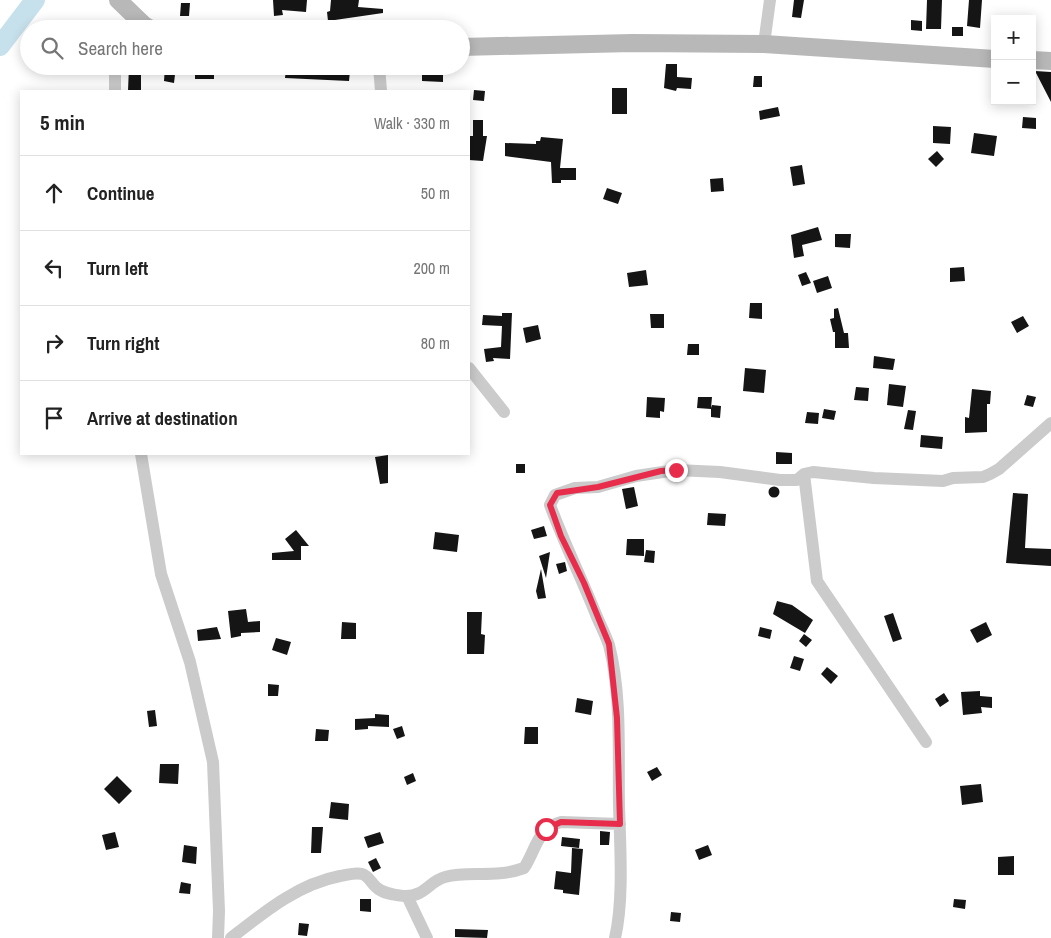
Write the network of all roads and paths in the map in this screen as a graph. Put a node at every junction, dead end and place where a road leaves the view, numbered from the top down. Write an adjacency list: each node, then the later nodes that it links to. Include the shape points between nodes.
1 (118, 0): 3 (main road)
2 (770, 0): 4 (street)
3 (129, 20)
4 (764, 44): 5 (main road); 6 (main road)
5 (470, 47)
6 (991, 59)
7 (1036, 60): 8 (main road)
8 (1051, 61)
9 (114, 75): 11 (street)
10 (380, 75): 12 (street)
11 (115, 90)
12 (381, 90)
13 (470, 369): 14 (street)
14 (504, 412)
15 (1051, 423): 17 (street, via 999,469 983,477 943,481)
16 (141, 455): 21 (street, via 161,574 190,662 213,762 220,911)
17 (804, 474): 18 (street, via 817,581); 19 (street, via 791,481 693,470 661,471 554,495 550,505 561,536 609,644 617,718)
18 (926, 742)
19 (620, 824): 20 (street, via 552,824 540,835 524,868 493,875 443,877 420,894); 24 (street)
20 (407, 896): 22 (street, via 384,893 365,875 356,873 329,878 300,889); 23 (street)
21 (218, 938)
22 (232, 938)
23 (427, 938)
24 (616, 938)

